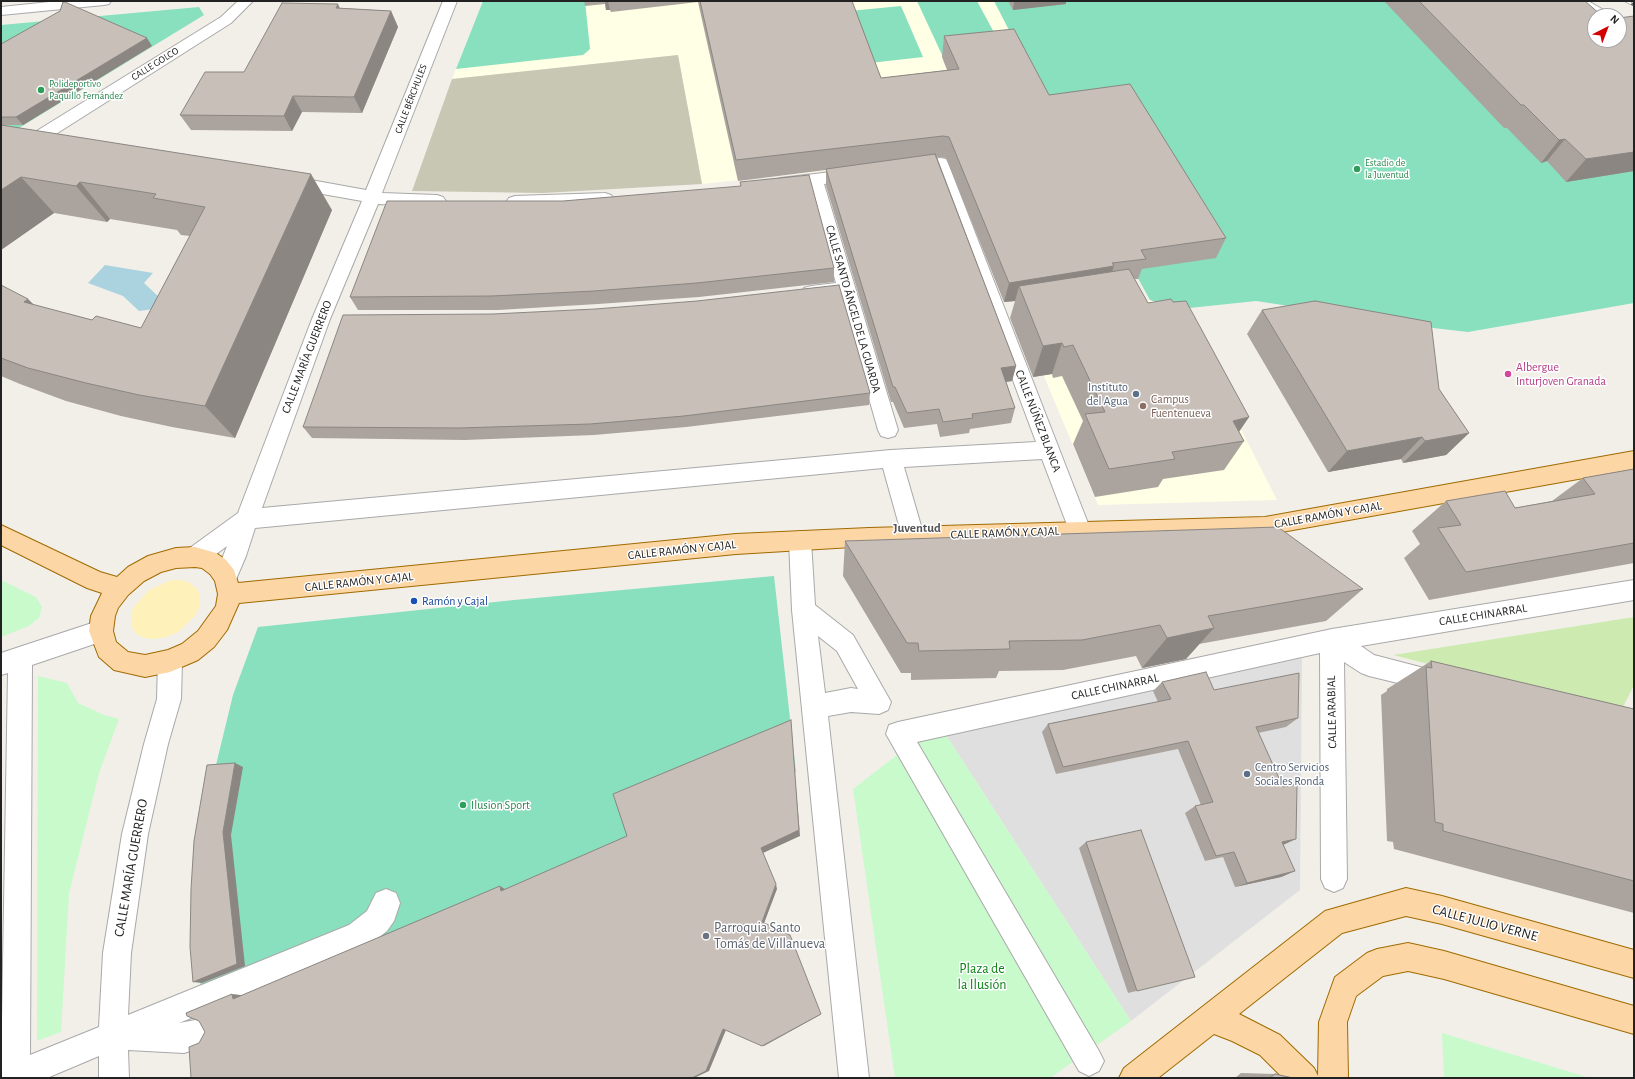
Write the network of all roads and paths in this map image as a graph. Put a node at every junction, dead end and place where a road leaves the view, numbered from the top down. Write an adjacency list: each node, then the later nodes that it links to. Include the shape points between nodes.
1 (104, 1): 6 (street)
2 (246, 1): 7 (street, CALLE GOLCO, via 226,20)
3 (450, 1): 15 (street, CALLE BÉRCHULES)
4 (1577, 1): 5 (street)
5 (1590, 8)
6 (1, 11)
7 (37, 138): 8 (street); 9 (street, CALLE GOLCO)
8 (63, 142)
9 (1, 161)
10 (895, 170): 22 (street, CALLE NÚÑEZ BLANCA, via 940,163 1004,311)
11 (872, 173): 13 (street)
12 (271, 178): 15 (street)
13 (763, 186)
14 (818, 188): 19 (street, CALLE SANTO ÁNGEL DE LA GUARDA)
15 (372, 196): 17 (street, via 387,200); 25 (street, CALLE MARÍA GUERRERO, via 329,319)
16 (618, 198): 18 (street)
17 (450, 201)
18 (496, 202)
19 (846, 289): 20 (street); 21 (street, CALLE SANTO ÁNGEL DE LA GUARDA)
20 (792, 295)
21 (888, 430)
22 (1049, 450): 23 (street); 26 (street, CALLE NÚÑEZ BLANCA)
23 (891, 459): 25 (street); 28 (street)
24 (1634, 460): 26 (main road, CALLE RAMÓN Y CAJAL, via 1265,526)
25 (247, 519): 30 (street); 31 (street, CALLE MARÍA GUERRERO)
26 (1080, 531): 28 (main road, CALLE RAMÓN Y CAJAL)
27 (1, 534): 32 (main road, via 95,581)
28 (913, 536): 29 (main road, CALLE RAMÓN Y CAJAL)
29 (800, 541): 31 (main road, CALLE RAMÓN Y CAJAL); 34 (street)
30 (195, 557): 31 (main road, via 208,560 218,567); 32 (main road, via 156,563 136,574)
31 (227, 585): 38 (main road, via 227,608 219,623 206,639 190,652)
32 (120, 588): 35 (main road, via 109,602 103,616)
33 (1634, 590): 36 (street, CALLE CHINARRAL)
34 (804, 610): 40 (street); 40 (street, via 845,643 879,702 851,700)
35 (101, 631): 37 (street); 38 (main road, via 107,649 122,662 145,666)
36 (1332, 640): 39 (street, via 1369,665); 41 (street, CALLE ARABIAL); 48 (street, CALLE CHINARRAL, via 898,734)
37 (11, 661): 49 (street)
38 (170, 661): 47 (street, CALLE MARÍA GUERRERO, via 169,699 135,834 117,953)
39 (1460, 687)
40 (815, 707): 51 (street)
41 (1334, 879)
42 (386, 903): 47 (street, via 377,921 359,935)
43 (1634, 964): 44 (main road, CALLE JULIO VERNE, via 1406,902 1335,921)
44 (1209, 1018): 52 (main road); 53 (main road, via 1239,1029 1270,1045)
45 (1634, 1020): 54 (main road, via 1408,957 1377,963 1345,987 1333,1022)
46 (206, 1033): 47 (street, via 184,1038)
47 (113, 1035): 49 (street); 50 (street, CALLE MARÍA GUERRERO)
48 (1089, 1060)
49 (13, 1077)
50 (114, 1078)
51 (854, 1078)
52 (1134, 1078)
53 (1304, 1078)
54 (1333, 1078)

